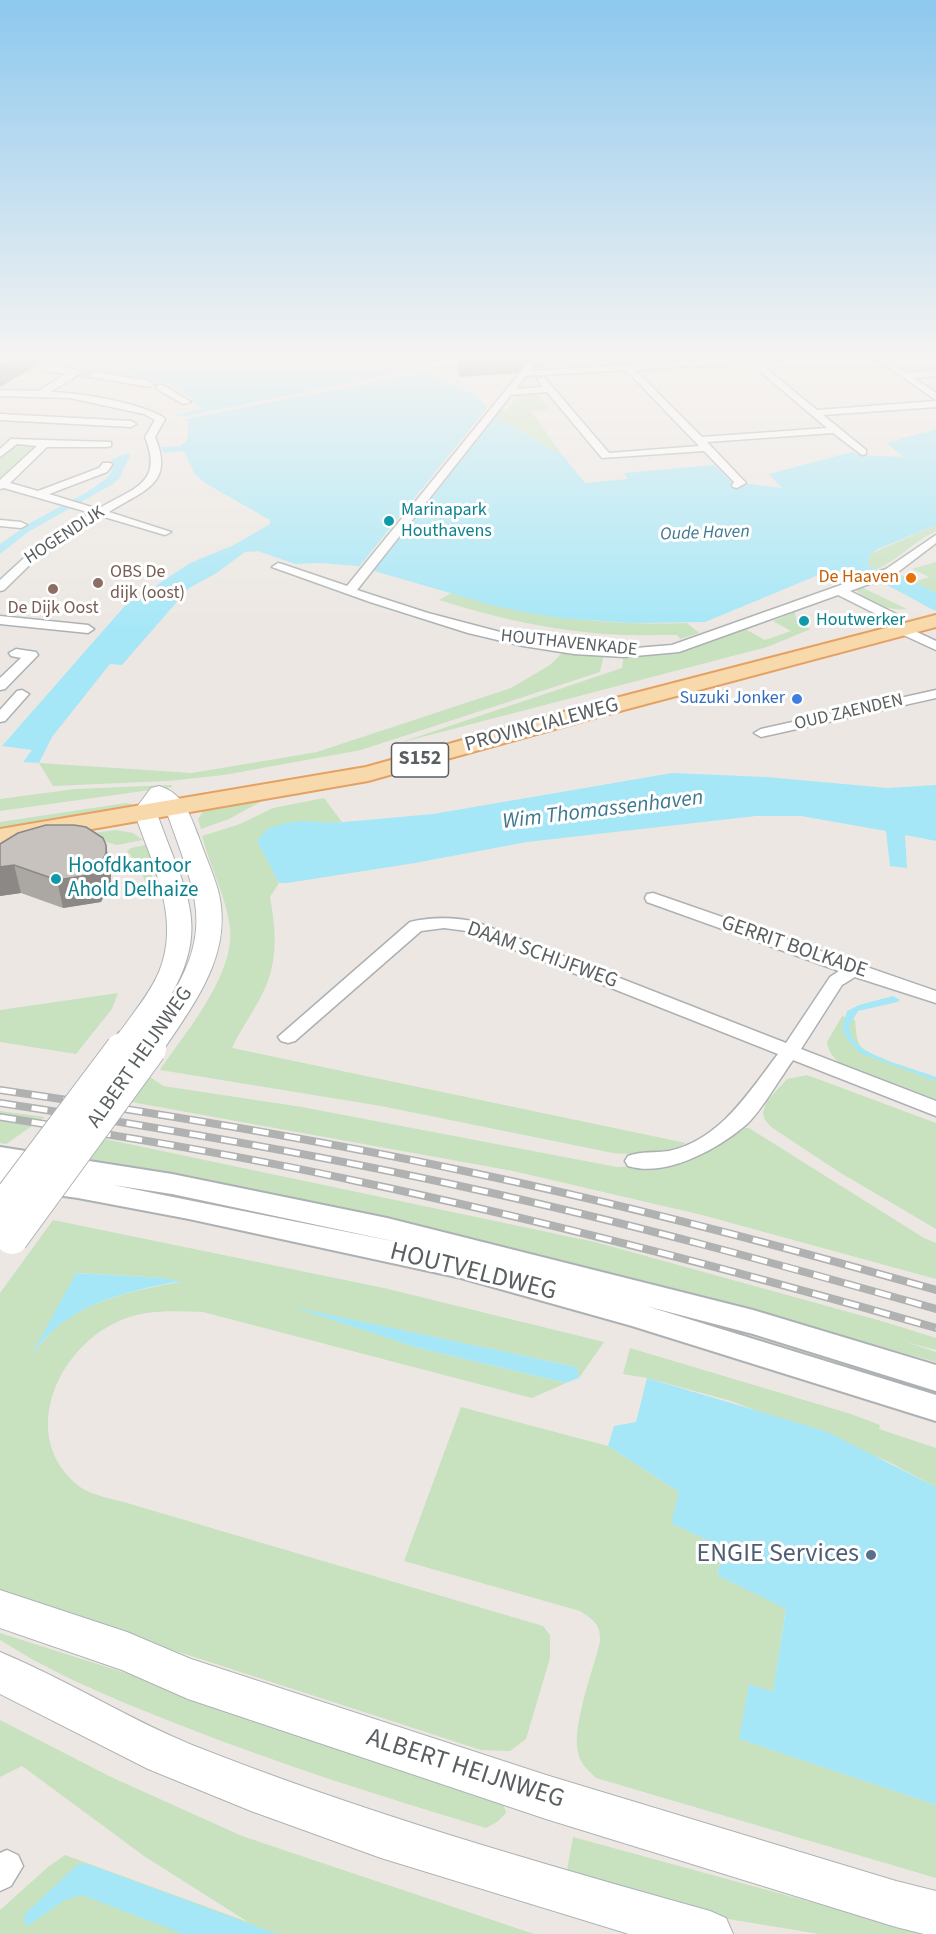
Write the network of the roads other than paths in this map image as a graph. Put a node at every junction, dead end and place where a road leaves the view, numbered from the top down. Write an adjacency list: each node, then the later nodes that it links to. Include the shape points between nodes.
1 (41, 448): 10 (street)
2 (154, 448): 13 (street, HOGENDIJK, via 158,465 154,477 141,490)
3 (464, 448): 23 (street)
4 (599, 448): 5 (street, via 606,456)
5 (669, 448)
6 (708, 448): 11 (street, via 741,483)
7 (857, 448): 8 (street)
8 (862, 452)
9 (107, 465): 12 (street, via 103,470)
10 (1, 484): 12 (street)
11 (737, 485)
12 (37, 495): 13 (street)
13 (100, 512): 16 (street); 21 (street, HOGENDIJK, via 40,549)
14 (0, 523): 15 (street)
15 (21, 525)
16 (165, 532)
17 (936, 538): 18 (street, HOUTHAVENKADE)
18 (918, 551): 19 (street); 22 (street, HOUTHAVENKADE, via 890,572)
19 (936, 554)
20 (278, 567): 23 (street, HOUTHAVENKADE)
21 (0, 587)
22 (839, 590): 24 (street, HOUTHAVENKADE); 27 (street)
23 (350, 591): 24 (street, HOUTHAVENKADE, via 472,632 560,647 632,652 674,649)
24 (825, 595): 27 (street)
25 (932, 613): 27 (main road, PROVINCIALEWEG / S152)
26 (0, 620): 28 (street)
27 (892, 623): 29 (street); 36 (main road, PROVINCIALEWEG / S152, via 359,759)
28 (88, 629)
29 (936, 646)
30 (16, 653): 31 (street, via 31,655)
31 (0, 686)
32 (22, 694): 34 (street)
33 (936, 694): 35 (street, OUD ZAENDEN)
34 (0, 718)
35 (761, 733)
36 (160, 804): 37 (main road, PROVINCIALEWEG / S152); 38 (main road, PROVINCIALEWEG / S152); 48 (main road, ALBERT HEIJNWEG, bridge, via 206,890 209,935 200,970 188,993 142,1040)
37 (0, 817)
38 (0, 837)
39 (653, 898): 40 (street, GERRIT BOLKADE)
40 (853, 970): 41 (street, GERRIT BOLKADE); 43 (street, via 836,981)
41 (936, 997)
42 (288, 1037): 43 (street, DAAM SCHIJFWEG, via 416,926 444,923 470,926)
43 (790, 1051): 44 (street, DAAM SCHIJFWEG); 46 (street, via 741,1118 707,1143 673,1158)
44 (936, 1109)
45 (0, 1157): 49 (street, HOUTVELDWEG, via 172,1184 387,1229 753,1322)
46 (635, 1161)
47 (0, 1177): 50 (street, HOUTVELDWEG, via 189,1209 461,1267 632,1314)
48 (4, 1235)
49 (936, 1378)
50 (936, 1408)
51 (0, 1609): 53 (main road, ALBERT HEIJNWEG, via 127,1652 188,1679 546,1797)
52 (0, 1672): 54 (main road, via 186,1764 286,1802 526,1882)
53 (936, 1914)
54 (710, 1934)

